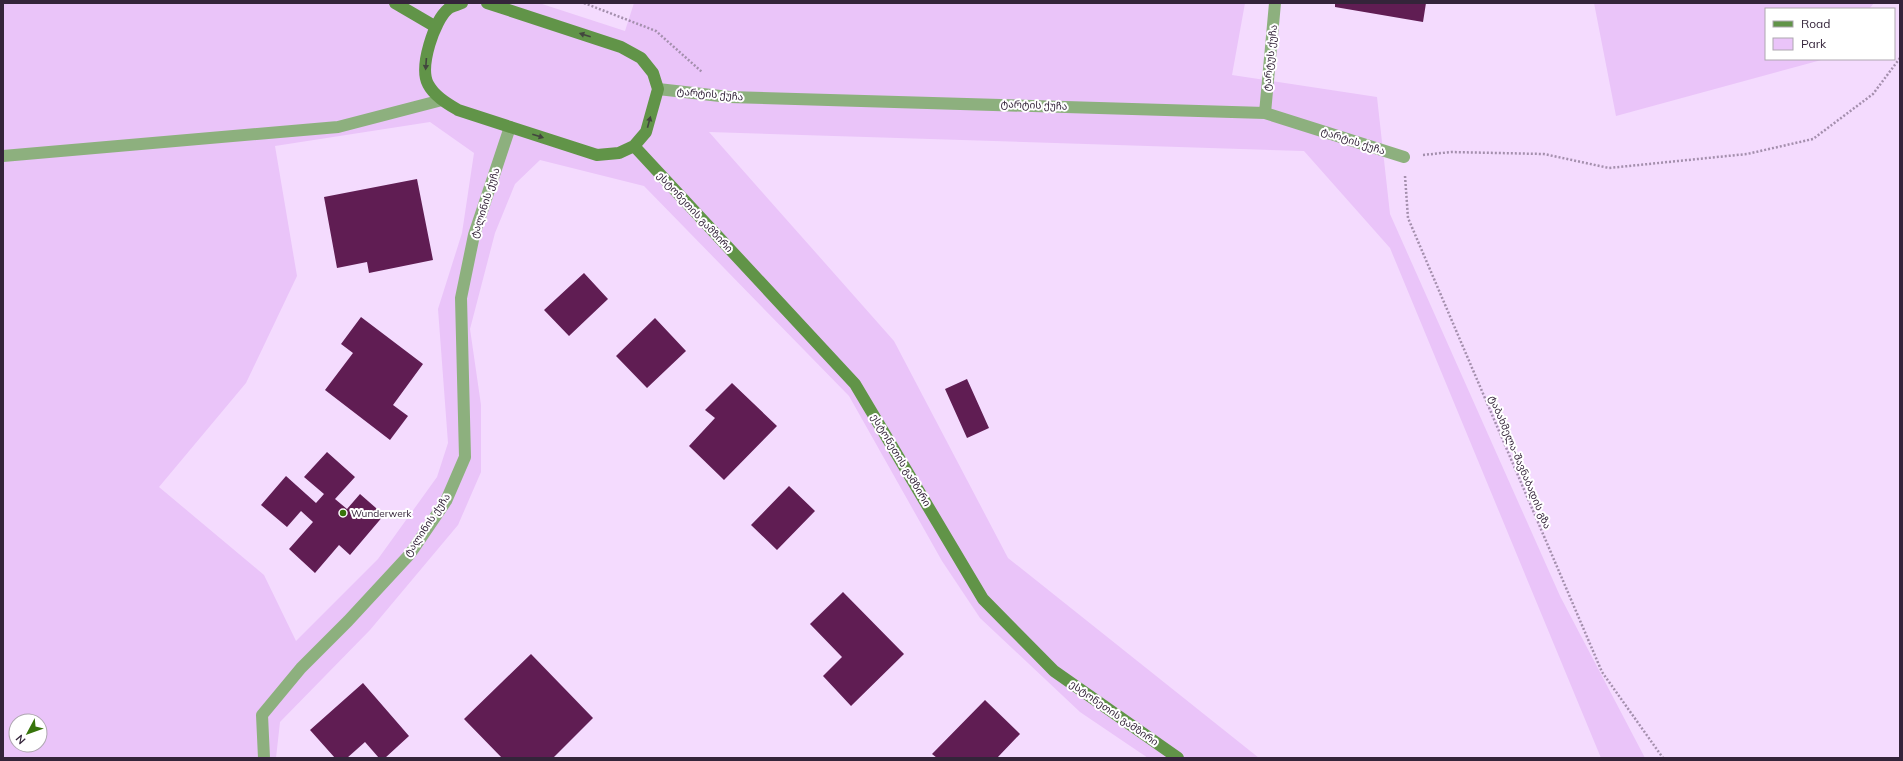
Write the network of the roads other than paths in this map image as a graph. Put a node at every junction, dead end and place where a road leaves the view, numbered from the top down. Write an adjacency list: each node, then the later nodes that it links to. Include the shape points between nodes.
1 (395, 3): 5 (street)
2 (462, 3): 5 (street, via 448,9)
3 (487, 3): 6 (street, one-way to 3, via 653,74 641,58 621,47)
4 (1275, 3): 8 (street, ტარტუს ქუჩა)
5 (436, 27): 7 (street, one-way to 7, via 424,65 428,84)
6 (658, 88): 8 (street, ტარტის ქუჩა, via 729,97); 10 (street, one-way to 6, via 646,132)
7 (442, 100): 9 (street, via 458,110); 11 (street, via 338,127)
8 (1265, 113): 12 (street, ტარტის ქუჩა)
9 (510, 127): 10 (street, one-way to 10, via 597,155 618,152); 13 (street, ტალინის ქუჩა, via 474,235 461,298 465,457 446,501 410,554 301,668 262,715)
10 (634, 146): 14 (street, ესტონეთის გამზირი, via 855,384 983,599 1054,671)
11 (3, 156)
12 (1404, 157)
13 (264, 758)
14 (1178, 758)

